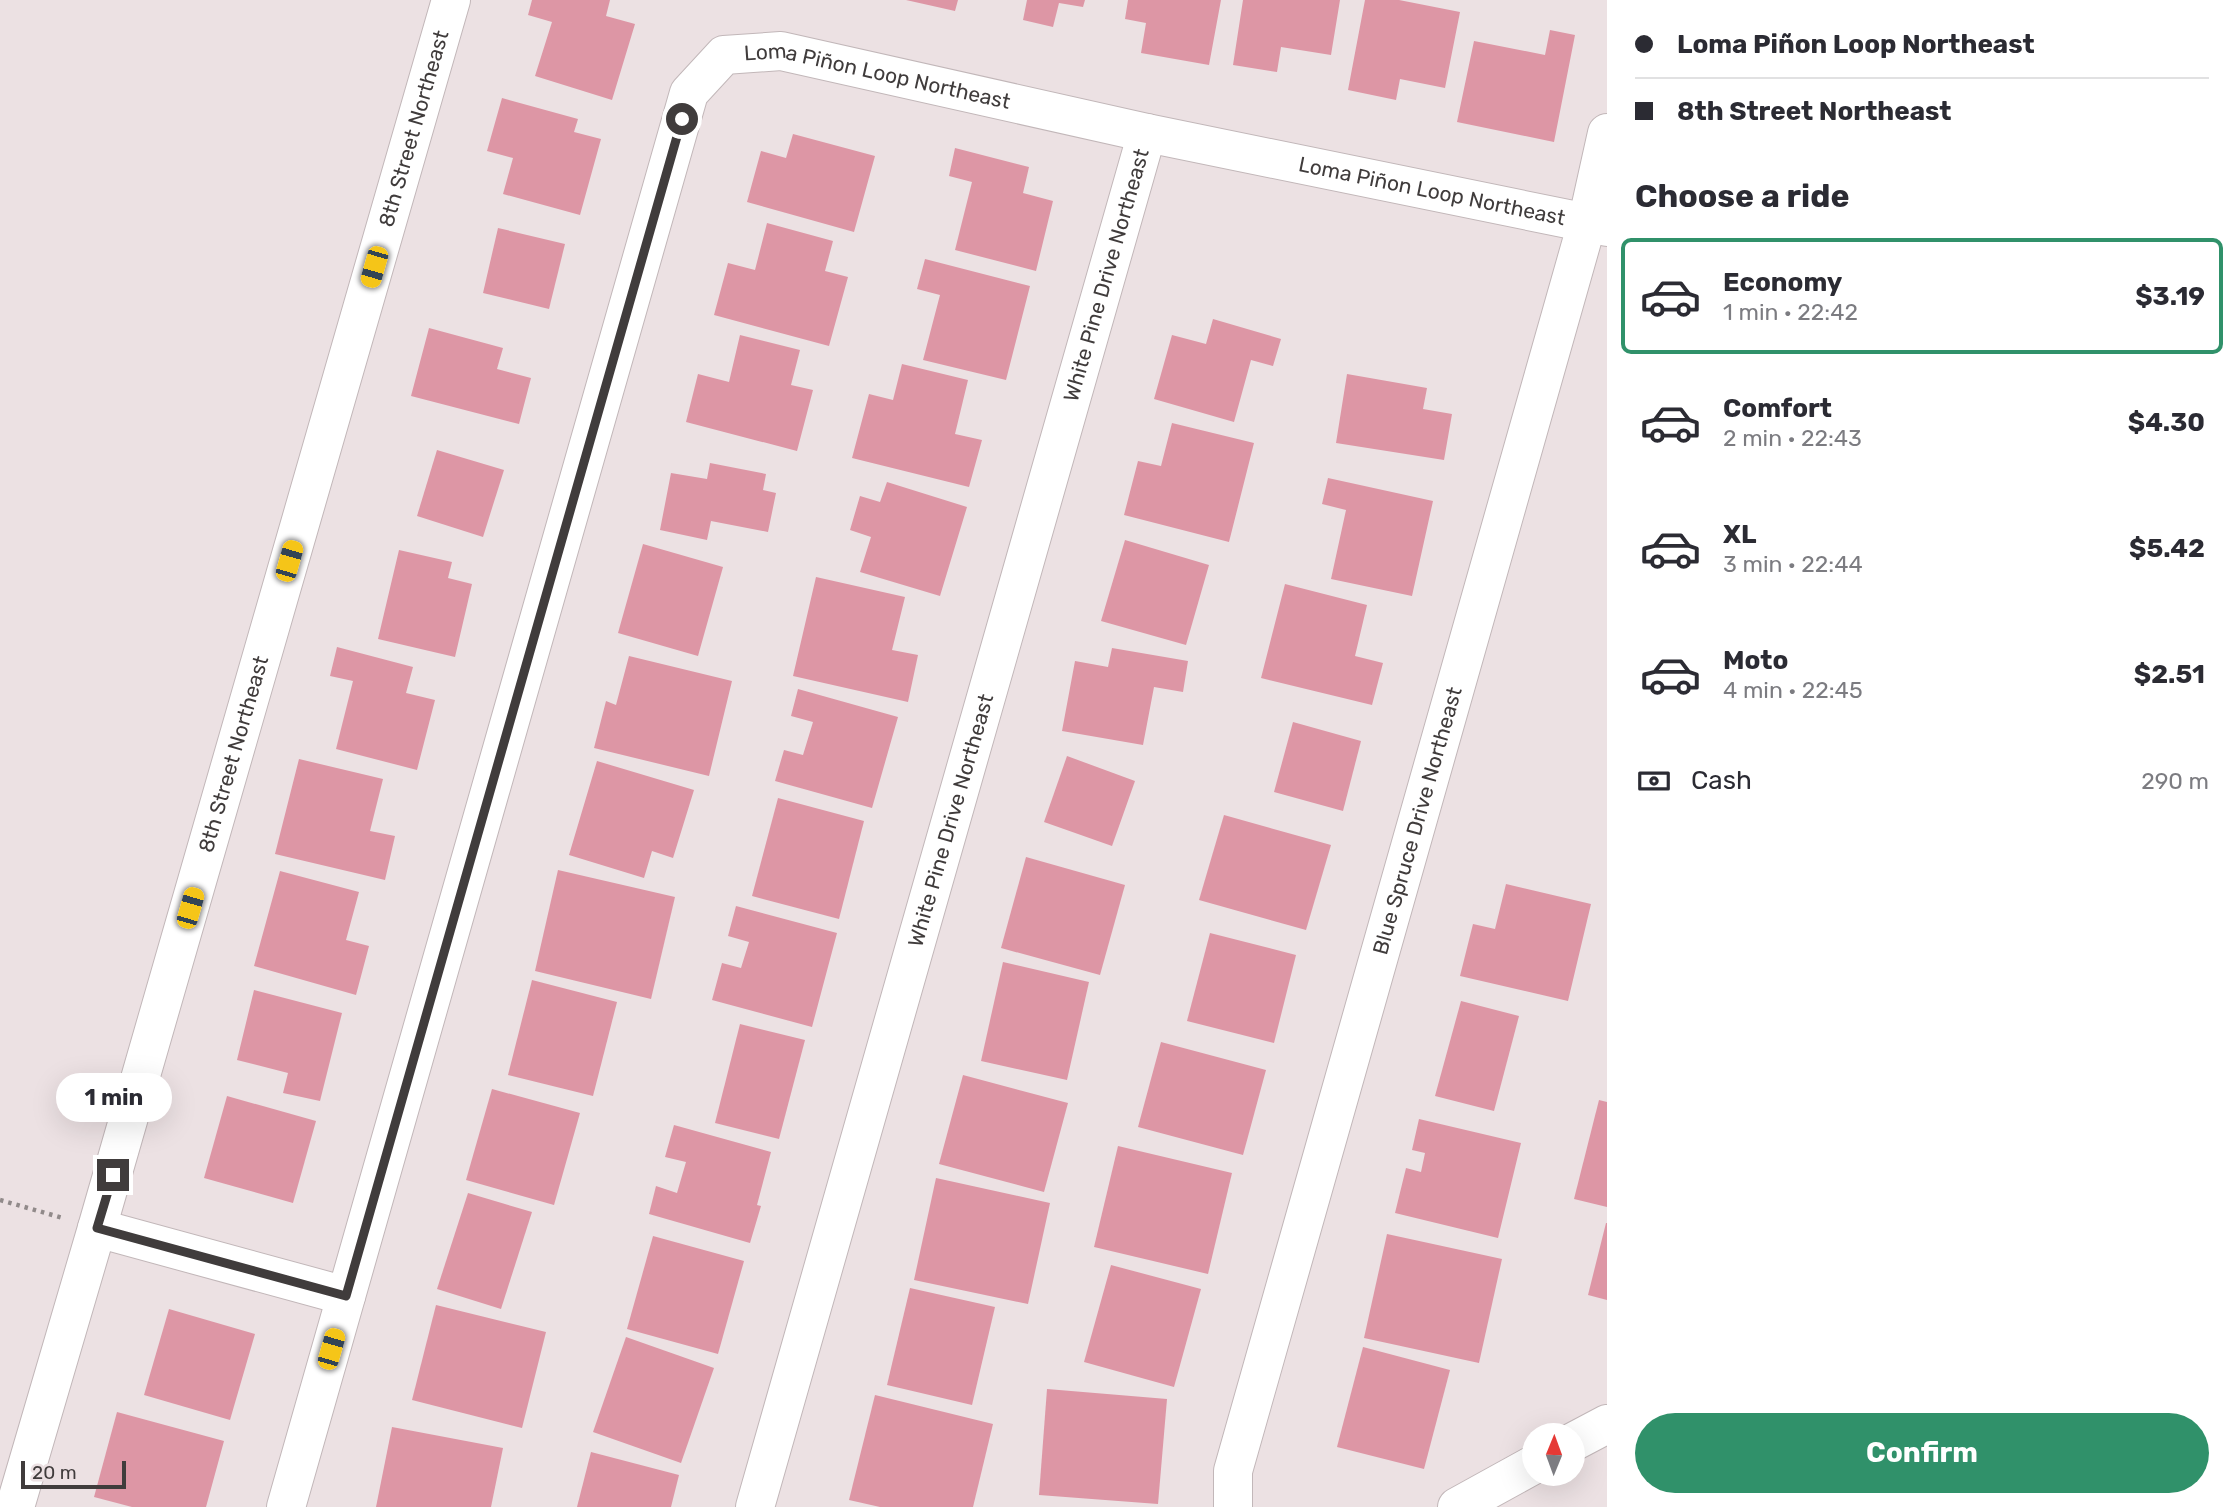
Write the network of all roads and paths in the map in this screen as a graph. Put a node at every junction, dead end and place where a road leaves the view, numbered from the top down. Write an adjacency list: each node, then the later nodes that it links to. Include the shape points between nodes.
1 (451, 0): 6 (street, 8th Street Northeast)
2 (1147, 133): 4 (street, Loma Piñon Loop Northeast); 7 (street, Loma Piñon Loop Northeast, via 782,51 724,55 689,93); 13 (street, White Pine Drive Northeast)
3 (1607, 133): 4 (street, Blue Spruce Drive Northeast)
4 (1597, 225): 14 (street, Blue Spruce Drive Northeast, via 1233,1471)
5 (0, 1200): 6 (path)
6 (97, 1228): 7 (street); 11 (street, 8th Street Northeast)
7 (346, 1296): 12 (street, Loma Piñon Loop Northeast)
8 (1607, 1423): 9 (street)
9 (1586, 1435)
10 (1522, 1471): 15 (street)
11 (15, 1507)
12 (286, 1507)
13 (755, 1507)
14 (1233, 1507)
15 (1457, 1507)

